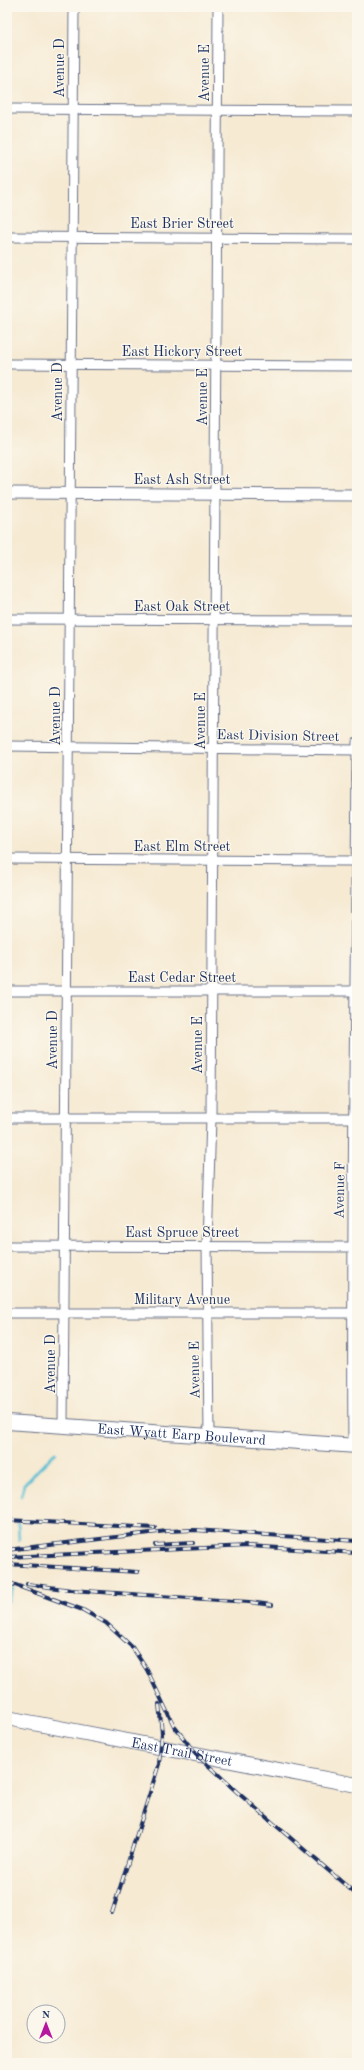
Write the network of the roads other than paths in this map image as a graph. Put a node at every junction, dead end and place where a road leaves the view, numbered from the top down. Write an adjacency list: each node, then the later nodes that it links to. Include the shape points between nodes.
1 (74, 7): 4 (street, Avenue D)
2 (218, 7): 5 (street, Avenue E)
3 (7, 109): 4 (street)
4 (73, 109): 5 (street); 8 (street, Avenue D)
5 (218, 110): 6 (street); 9 (street, Avenue E)
6 (357, 111)
7 (7, 237): 8 (street, East Brier Street)
8 (72, 237): 9 (street, East Brier Street); 12 (street, Avenue D)
9 (217, 238): 10 (street, East Brier Street); 13 (street, Avenue E)
10 (357, 238)
11 (7, 364): 12 (street, East Hickory Street)
12 (71, 365): 13 (street, East Hickory Street); 16 (street, Avenue D)
13 (216, 366): 14 (street, East Hickory Street); 17 (street, Avenue E)
14 (357, 366)
15 (7, 493): 16 (street, East Ash Street)
16 (70, 493): 17 (street, East Ash Street); 20 (street, Avenue D)
17 (215, 494): 18 (street, East Ash Street); 21 (street, Avenue E)
18 (357, 495)
19 (7, 619): 20 (street, East Oak Street)
20 (69, 620): 21 (street, East Oak Street); 25 (street, Avenue D)
21 (214, 620): 22 (street, East Oak Street); 26 (street, Avenue E)
22 (357, 620)
23 (357, 742): 27 (street, Avenue F)
24 (7, 746): 25 (street, East Division Street)
25 (68, 747): 26 (street, East Division Street); 29 (street, Avenue D)
26 (213, 748): 27 (street, East Division Street); 30 (street, Avenue E)
27 (357, 750): 31 (street, Avenue F)
28 (7, 859): 29 (street, East Elm Street)
29 (67, 860): 30 (street, East Elm Street); 33 (street, Avenue D)
30 (213, 860): 31 (street, East Elm Street); 34 (street, Avenue E)
31 (357, 861): 35 (street, Avenue F)
32 (7, 991): 33 (street, East Cedar Street)
33 (66, 991): 34 (street, East Cedar Street); 37 (street, Avenue D)
34 (212, 991): 35 (street, East Cedar Street); 38 (street, Avenue E)
35 (356, 991): 39 (street, Avenue F)
36 (7, 1118): 37 (street)
37 (66, 1118): 38 (street); 42 (street, Avenue D)
38 (211, 1118): 39 (street); 40 (street, Avenue E)
39 (356, 1118): 43 (street, Avenue F)
40 (207, 1245): 42 (street, East Spruce Street); 43 (street, East Spruce Street); 47 (street, Avenue E)
41 (7, 1246): 42 (street, East Spruce Street)
42 (65, 1246): 45 (street, Avenue D)
43 (354, 1247): 46 (street, Avenue F)
44 (7, 1313): 45 (street, Military Avenue)
45 (64, 1313): 47 (street, Military Avenue); 49 (street, Avenue D)
46 (355, 1313): 47 (street, Military Avenue); 51 (street, Avenue F)
47 (207, 1314): 50 (street, Avenue E)
48 (7, 1422): 49 (main road, East Wyatt Earp Boulevard)
49 (63, 1426): 50 (main road, East Wyatt Earp Boulevard)
50 (209, 1436): 51 (main road, East Wyatt Earp Boulevard)
51 (355, 1446)
52 (7, 1718): 53 (main road, East Trail Street)
53 (357, 1785)

